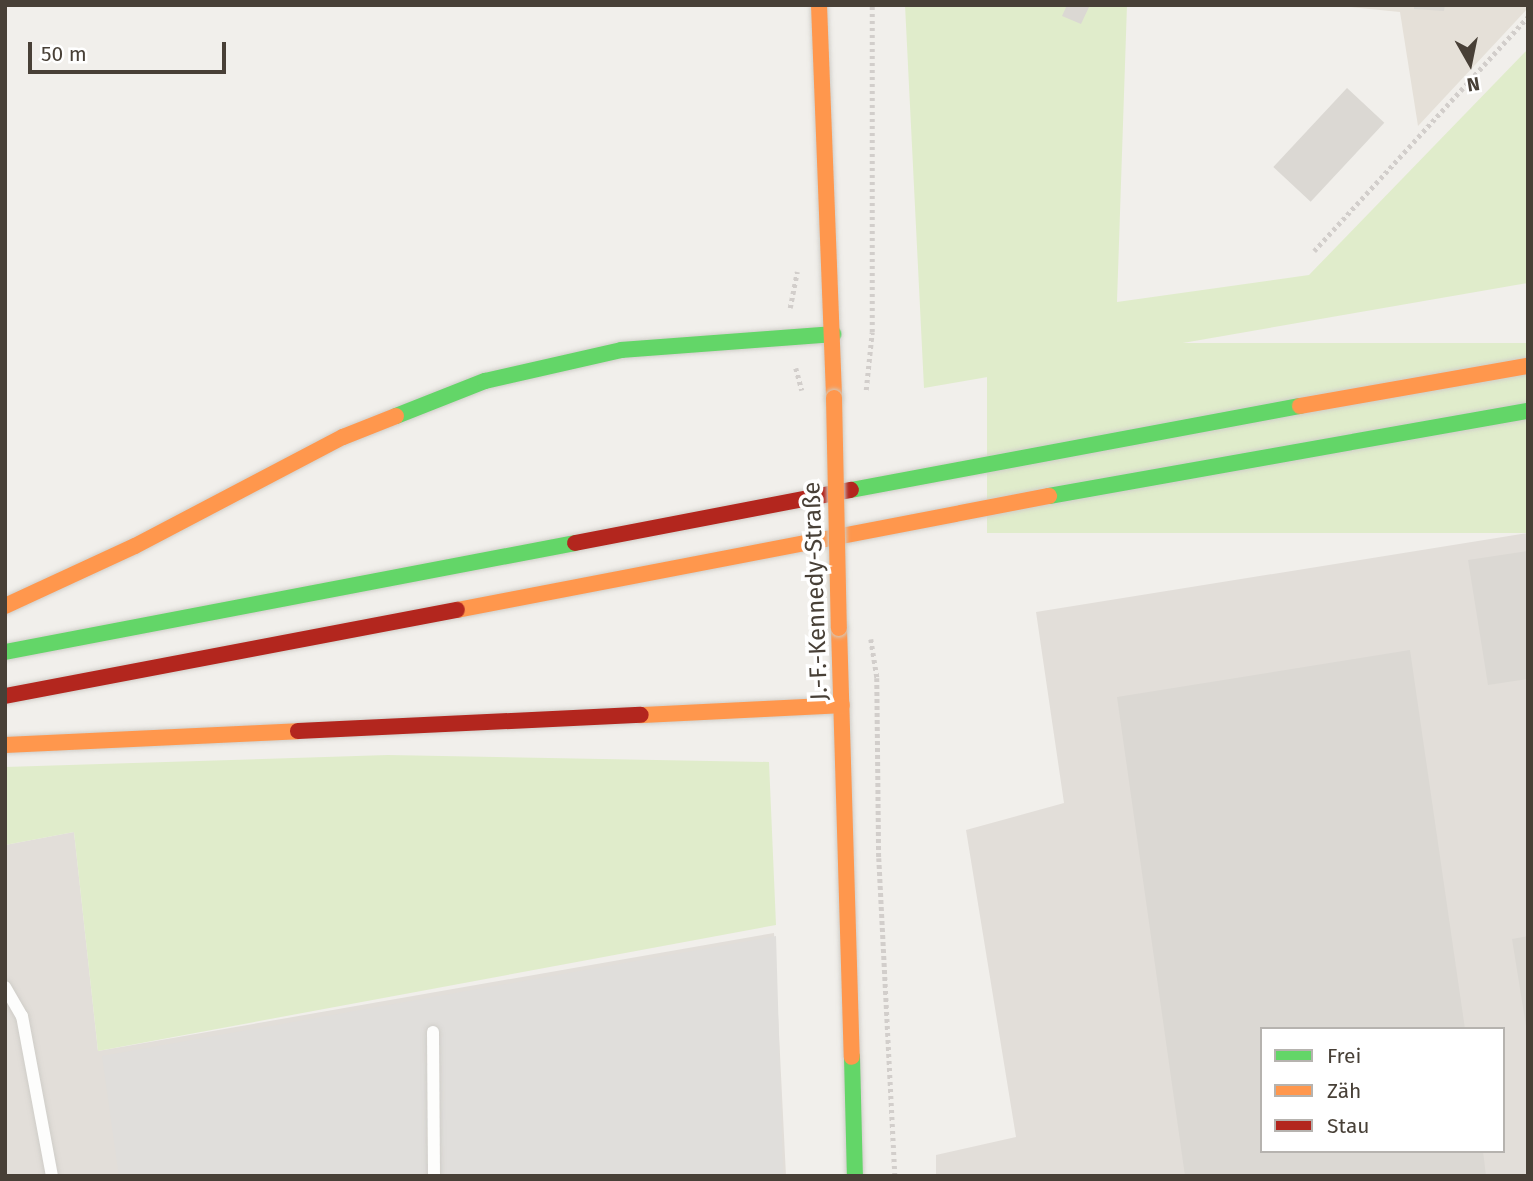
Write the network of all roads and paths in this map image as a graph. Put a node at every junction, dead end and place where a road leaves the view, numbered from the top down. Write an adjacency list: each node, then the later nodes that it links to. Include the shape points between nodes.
1 (819, 5): 5 (main road, J.-F.-Kennedy-Straße)
2 (872, 5): 7 (path, via 872,332)
3 (1528, 17): 4 (path)
4 (1314, 251)
5 (833, 334): 9 (main road, via 622,350 485,381 344,437 135,546); 13 (main road, J.-F.-Kennedy-Straße, bridge)
6 (1528, 366): 11 (main road, via 1205,423)
7 (866, 391)
8 (1528, 411): 12 (main road, via 1214,466)
9 (5, 606)
10 (870, 632): 20 (path, via 877,678 879,858)
11 (5, 652)
12 (5, 696)
13 (842, 705): 14 (main road); 19 (main road, J.-F.-Kennedy-Straße)
14 (5, 745)
15 (5, 988): 17 (lane, via 22,1016)
16 (433, 1032): 18 (lane)
17 (52, 1176)
18 (434, 1176)
19 (855, 1176)
20 (895, 1176)

